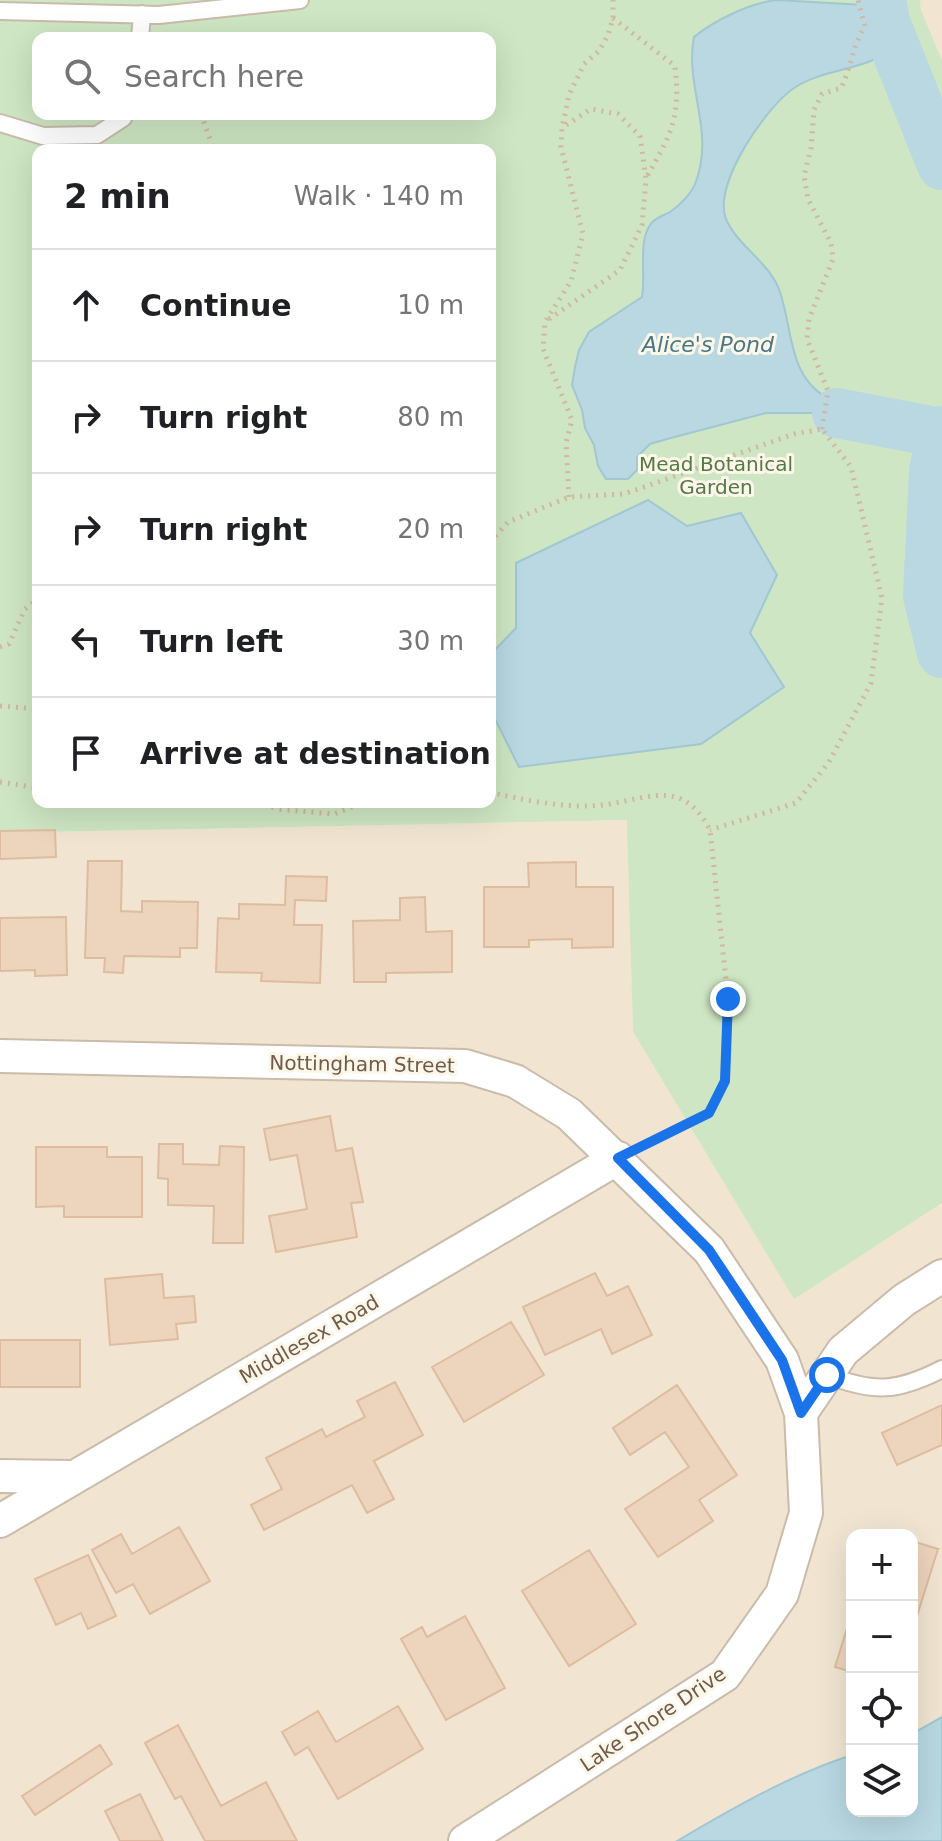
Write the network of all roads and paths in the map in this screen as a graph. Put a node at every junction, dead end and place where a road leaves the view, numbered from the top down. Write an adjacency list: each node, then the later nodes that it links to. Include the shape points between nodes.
1 (178, 0): 6 (lane)
2 (300, 0): 6 (lane)
3 (613, 0): 7 (path)
4 (858, 0): 16 (path, via 865,26 841,88 822,94 814,110 804,176 833,259 809,319 807,339 828,391)
5 (0, 11): 6 (lane)
6 (150, 15): 8 (lane)
7 (613, 18): 12 (path, via 599,51 584,64 569,95); 14 (path, via 675,66 678,95 670,137)
8 (143, 32)
9 (120, 120): 11 (lane, via 97,135 43,136)
10 (203, 120): 13 (path)
11 (0, 123)
12 (562, 128): 14 (path, via 591,109 618,114 640,136); 15 (path, via 561,147 583,234 571,281)
13 (212, 144)
14 (646, 179): 15 (path, via 642,225 620,270)
15 (545, 322): 17 (path, via 543,349 572,420 566,443)
16 (822, 429): 17 (path, via 624,494); 28 (path, via 851,467 882,598 871,683 829,762 796,803)
17 (569, 497): 18 (path, via 508,522)
18 (496, 535)
19 (32, 604): 20 (path, via 9,644)
20 (0, 647)
21 (0, 706): 22 (path)
22 (32, 709)
23 (0, 782): 24 (path)
24 (32, 787)
25 (496, 794): 28 (path, via 589,806 659,795 684,799 699,810)
26 (274, 808): 27 (path, via 334,814)
27 (350, 808)
28 (710, 830): 30 (path, via 728,999 725,1081 709,1113)
29 (0, 1056): 30 (street, Nottingham Street, via 465,1066 515,1081 569,1114)
30 (618, 1158): 34 (street, Nottingham Street, via 709,1250 782,1360); 36 (street, Middlesex Road)
31 (942, 1276): 33 (street, via 843,1351)
32 (942, 1369): 33 (lane, via 881,1390)
33 (827, 1375): 34 (street)
34 (801, 1413): 38 (street, Lake Shore Drive, via 806,1513 782,1594 725,1675)
35 (0, 1476): 36 (street)
36 (72, 1477): 37 (street, Middlesex Road)
37 (0, 1521)
38 (465, 1841)

